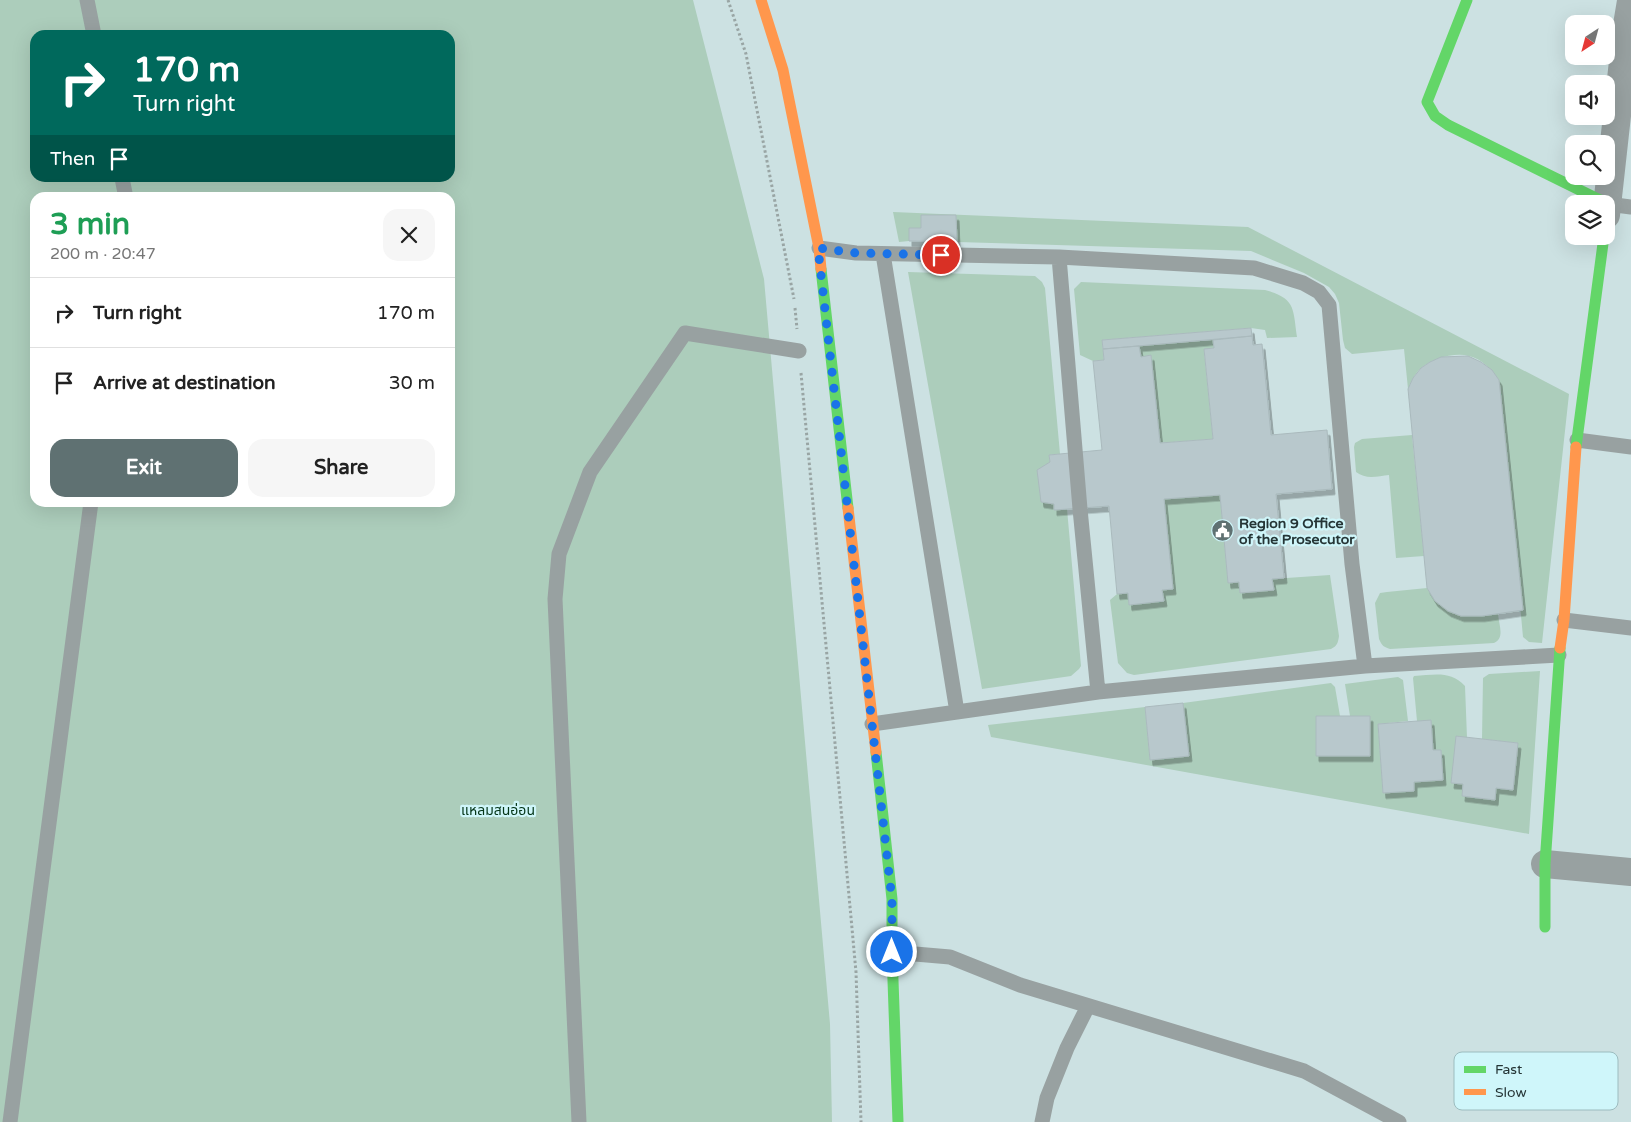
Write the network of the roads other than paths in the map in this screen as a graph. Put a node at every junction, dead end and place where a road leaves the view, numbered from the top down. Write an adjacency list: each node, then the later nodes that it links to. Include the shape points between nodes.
1 (87, 0): 5 (lane)
2 (761, 0): 9 (street, via 783,70)
3 (1467, 0): 6 (street, via 1427,102 1430,110 1448,125)
4 (1631, 1): 7 (street)
5 (93, 30)
6 (1589, 195)
7 (1615, 208)
8 (1603, 245): 13 (street)
9 (818, 248): 10 (lane); 22 (street)
10 (883, 254): 11 (lane); 21 (lane)
11 (1059, 258): 19 (lane, via 1254,268 1303,283 1319,292 1329,305 1352,564); 20 (lane)
12 (799, 351): 29 (lane, via 685,333 590,472 558,554 555,599)
13 (1577, 440): 14 (lane); 16 (street)
14 (1631, 447)
15 (90, 507): 28 (lane)
16 (1564, 620): 17 (lane); 18 (street)
17 (1631, 628)
18 (1559, 655): 19 (lane); 23 (street)
19 (1365, 666): 20 (lane)
20 (1098, 692): 21 (lane)
21 (957, 712): 22 (lane)
22 (872, 724): 26 (street, via 892,900)
23 (1545, 864): 24 (street); 25 (street)
24 (1631, 872)
25 (1545, 927)
26 (892, 952): 27 (lane, via 950,957 1020,985); 30 (street)
27 (1088, 1006): 31 (lane, via 1046,1098); 32 (lane, via 1304,1071)
28 (10, 1122)
29 (579, 1122)
30 (898, 1122)
31 (1042, 1122)
32 (1399, 1122)

